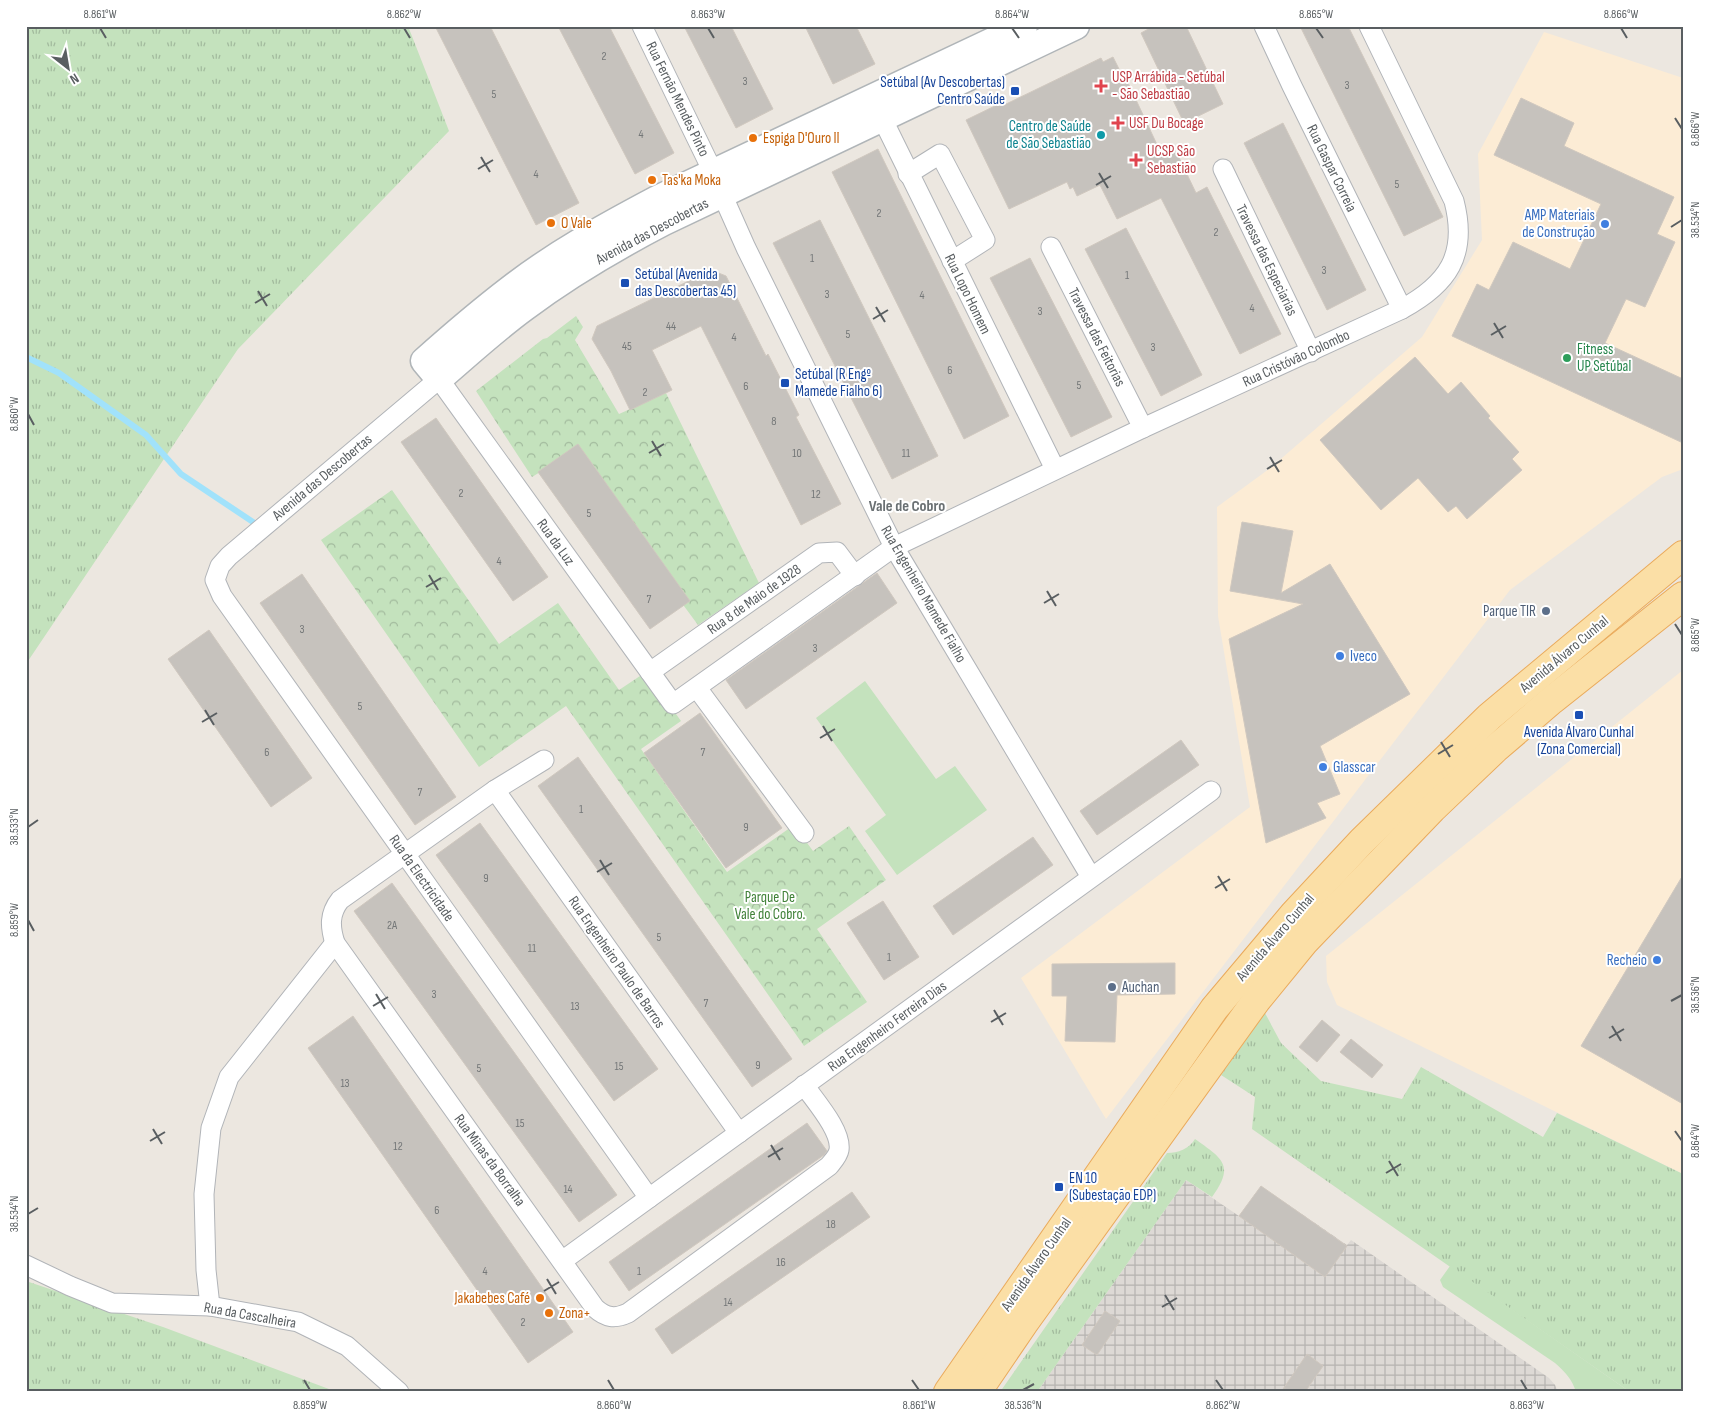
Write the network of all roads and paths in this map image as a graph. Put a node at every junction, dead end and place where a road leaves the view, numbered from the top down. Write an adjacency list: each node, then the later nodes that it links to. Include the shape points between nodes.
1 (642, 26): 9 (street, Rua Fernão Mendes Pinto)
2 (1024, 26): 9 (street, Avenida das Descobertas)
3 (1076, 26): 6 (street, Avenida das Descobertas)
4 (1264, 26): 12 (street, Rua Gaspar Correia)
5 (1369, 26): 12 (street, Rua Cristóvão Colombo, via 1454,201 1459,219 1459,238 1443,279 1431,291)
6 (882, 118): 8 (street, Rua Lopo Homem); 9 (street, Avenida das Descobertas)
7 (1223, 169): 13 (street, Travessa das Especiarias)
8 (908, 174): 11 (street, Rua Lopo Homem); 11 (street, via 940,154 985,240)
9 (718, 183): 14 (street, Avenida das Descobertas, via 657,199 605,226 511,288 424,361); 17 (street, Rua Engenheiro Mamede Fialho, via 746,248)
10 (1051, 247): 15 (street, Travessa das Feitorias)
11 (952, 261): 16 (street, Rua Lopo Homem)
12 (1402, 309): 13 (street, Rua Cristóvão Colombo)
13 (1311, 352): 15 (street, Rua Cristóvão Colombo)
14 (438, 379): 19 (street, Avenida das Descobertas); 22 (street, Rua da Luz)
15 (1142, 428): 16 (street, Rua Cristóvão Colombo)
16 (1055, 469): 17 (street, Rua Cristóvão Colombo)
17 (894, 547): 20 (street); 29 (street, Rua Engenheiro Mamede Fialho)
18 (1683, 554): 38 (main road, Avenida Álvaro Cunhal, via 1489,717 1375,828 1294,914 1214,1008)
19 (229, 556): 28 (street, Rua da Electricidade, via 216,573 217,588)
20 (855, 576): 22 (street, Rua 8 de Maio de 1928, via 837,552 819,553); 23 (street)
21 (1683, 596): 39 (main road, Avenida Álvaro Cunhal, via 1495,749 1432,809 1305,941 1256,1000)
22 (650, 672): 23 (street, Rua da Luz, via 673,704)
23 (696, 688): 27 (street)
24 (544, 760): 25 (street, Rua Minas da Borralha)
25 (495, 790): 28 (street, Rua Minas da Borralha); 32 (street, Rua Engenheiro Paulo de Barros)
26 (1211, 791): 29 (street, Rua Engenheiro Ferreira Dias)
27 (804, 833)
28 (405, 854): 30 (street, Rua Minas da Borralha, via 334,907 331,929); 33 (street, Rua da Electricidade)
29 (1091, 877): 31 (street, Rua Engenheiro Ferreira Dias)
30 (335, 943): 34 (street, Rua Minas da Borralha); 36 (street, via 229,1077 211,1128 204,1194)
31 (804, 1086): 32 (street, Rua Engenheiro Ferreira Dias); 34 (street, Rua Minas da Borralha, via 836,1132 839,1150 836,1159 636,1307 620,1316 605,1316 595,1308)
32 (739, 1133): 33 (street, Rua Engenheiro Ferreira Dias)
33 (649, 1198): 34 (street, Rua Engenheiro Ferreira Dias)
34 (562, 1261)
35 (26, 1265): 36 (street, Rua da Cascalheira, via 112,1303)
36 (210, 1306): 37 (street, Rua da Cascalheira, via 298,1322 347,1346)
37 (399, 1392)
38 (948, 1392)
39 (977, 1392)

